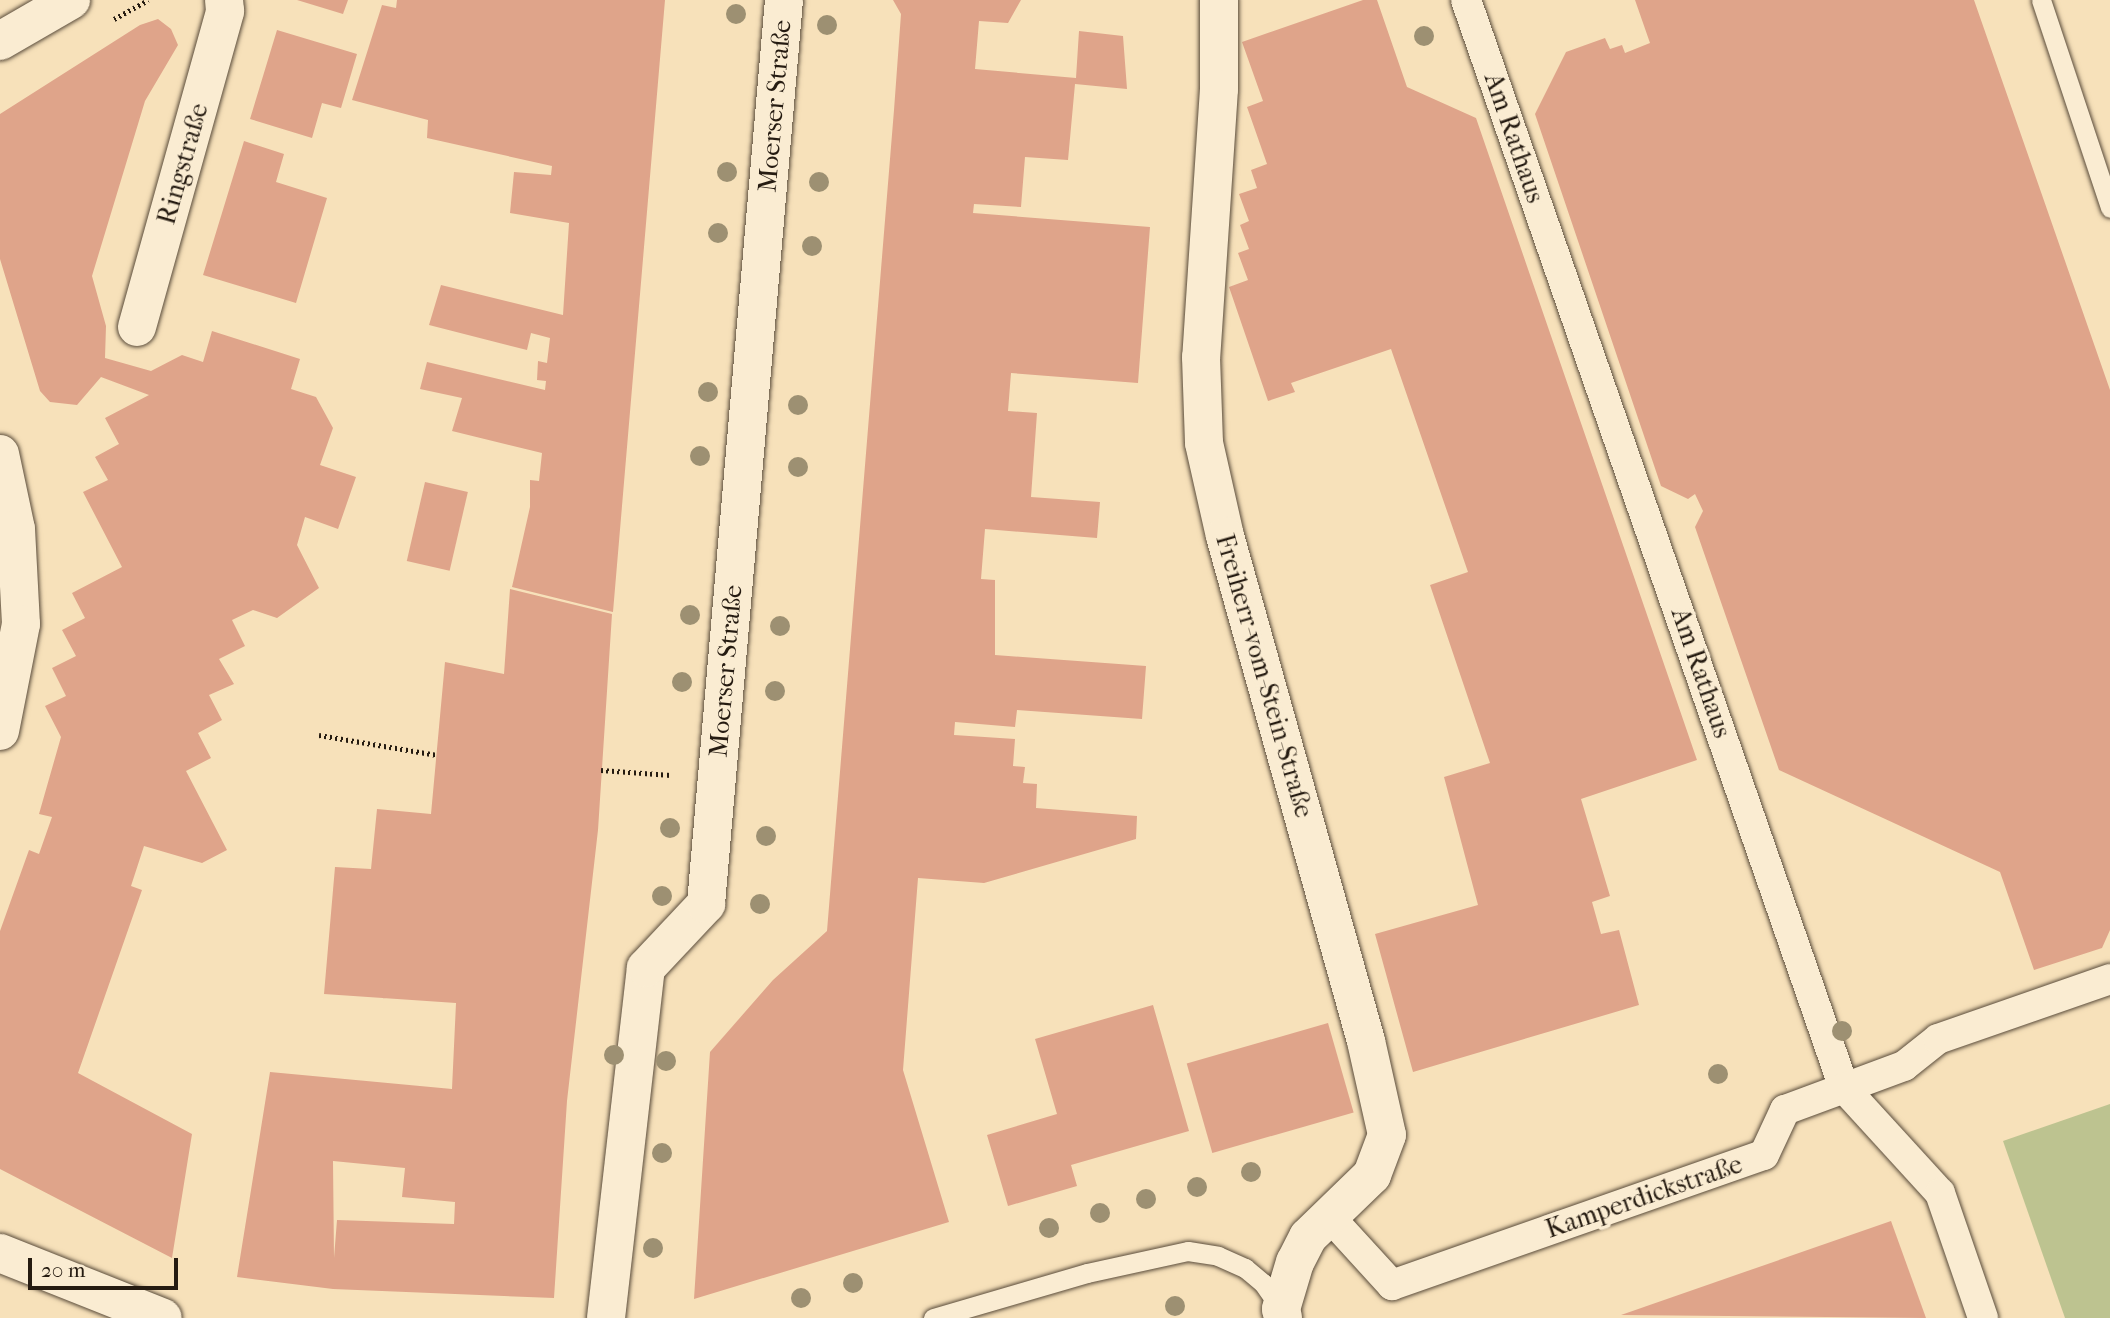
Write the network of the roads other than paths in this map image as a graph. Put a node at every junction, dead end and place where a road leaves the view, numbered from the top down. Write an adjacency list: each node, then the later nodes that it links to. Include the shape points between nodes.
1 (71, 0): 7 (street)
2 (223, 0): 9 (street, Ringstraße, via 225,11)
3 (784, 0): 18 (street, Moerser Straße, via 706,904 646,968)
4 (1219, 0): 14 (street, Freiherr-vom-Stein-Straße, via 1219,89 1201,357 1203,443 1366,1041 1387,1135 1372,1175)
5 (1466, 0): 13 (street, Am Rathaus)
6 (2041, 0): 8 (lane)
7 (0, 41)
8 (2110, 208)
9 (137, 327)
10 (0, 454): 11 (street, via 16,529 21,624)
11 (0, 731)
12 (2110, 979): 13 (street, Kamperdickstraße, via 1938,1040 1904,1066)
13 (1844, 1088): 14 (street, Kamperdickstraße, via 1785,1110 1764,1155 1392,1285); 20 (street, Am Rathaus, via 1940,1193)
14 (1328, 1215): 16 (street, Freiherr-vom-Stein-Straße, via 1295,1262)
15 (0, 1253): 17 (street)
16 (1282, 1313): 19 (lane, via 1264,1283 1245,1268 1218,1256 1188,1251 1100,1270)
17 (163, 1318)
18 (606, 1318)
19 (933, 1318)
20 (1983, 1318)

